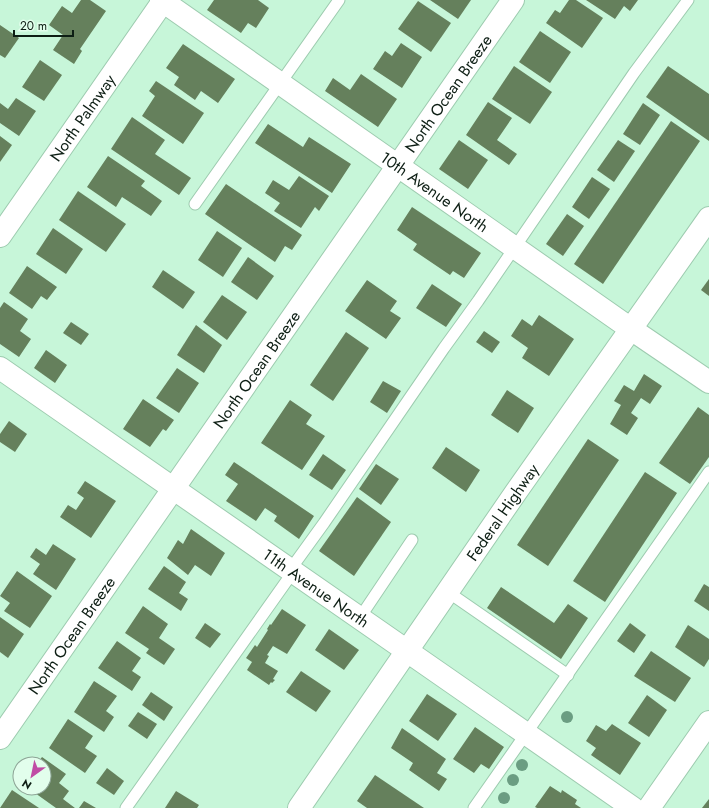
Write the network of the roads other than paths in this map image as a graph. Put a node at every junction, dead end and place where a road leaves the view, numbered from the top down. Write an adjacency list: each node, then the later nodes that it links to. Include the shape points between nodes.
1 (163, 0): 5 (street, 10th Avenue North); 9 (street, North Palmway)
2 (339, 0): 5 (lane)
3 (513, 0): 6 (street, North Ocean Breeze)
4 (688, 0): 10 (lane, via 634,73)
5 (281, 83): 6 (street, 10th Avenue North); 7 (lane)
6 (398, 165): 10 (street, 10th Avenue North); 15 (street, North Ocean Breeze)
7 (195, 204)
8 (709, 218): 11 (street, Federal Highway)
9 (0, 236)
10 (515, 247): 11 (street, 10th Avenue North); 17 (lane)
11 (631, 329): 13 (street, 10th Avenue North); 18 (street, Federal Highway)
12 (0, 368): 15 (street, 11th Avenue North)
13 (709, 382)
14 (709, 472): 21 (lane)
15 (173, 488): 17 (street, 11th Avenue North); 24 (street, North Ocean Breeze)
16 (412, 540): 19 (lane)
17 (292, 571): 19 (street, 11th Avenue North); 25 (lane)
18 (448, 592): 20 (street, Federal Highway); 21 (lane)
19 (359, 619): 20 (street, 11th Avenue North)
20 (407, 652): 23 (street, 11th Avenue North); 26 (street, Federal Highway)
21 (568, 675): 23 (lane)
22 (709, 722): 29 (street)
23 (526, 734): 27 (lane); 28 (street, 11th Avenue North)
24 (0, 738)
25 (126, 808)
26 (299, 808)
27 (474, 808)
28 (633, 808)
29 (649, 808)

